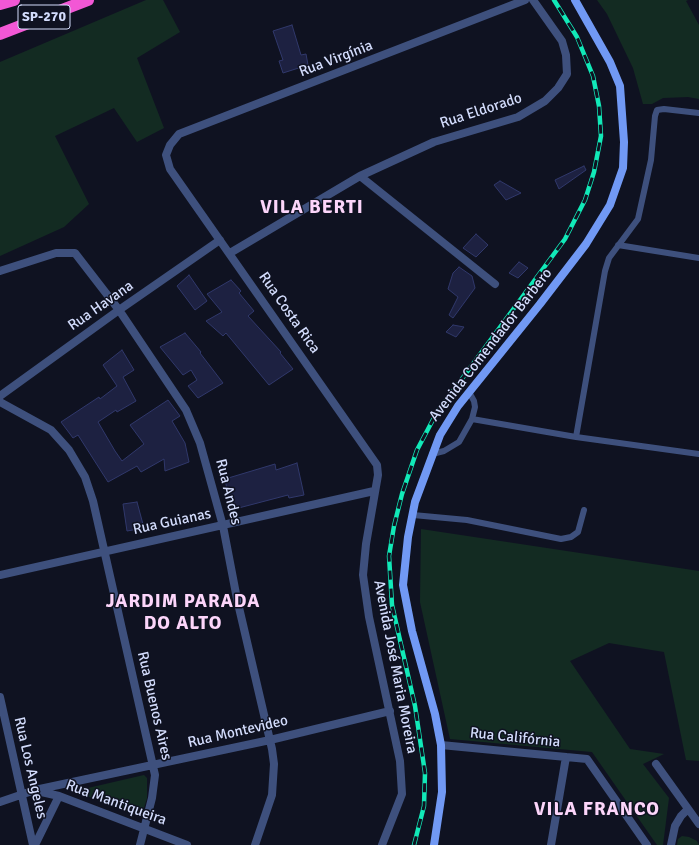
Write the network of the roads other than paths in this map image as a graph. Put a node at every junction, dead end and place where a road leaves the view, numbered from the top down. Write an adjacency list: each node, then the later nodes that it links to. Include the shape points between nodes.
1 (14, 0): 6 (highway)
2 (88, 0): 7 (highway, SP-270)
3 (525, 0): 9 (street, Rua Virgínia, via 179,134)
4 (533, 0): 10 (street, Rua Eldorado, via 562,41 566,55 567,74 558,88 545,101 518,117 434,142)
5 (575, 0): 18 (main road, Avenida Comendador Barbero, via 610,62 620,86 624,128 623,168 610,205 586,244)
6 (0, 4)
7 (0, 34)
8 (699, 113): 12 (lane, via 664,108 657,110 651,160 638,219)
9 (166, 155): 11 (street, Rua Costa Rica, via 170,169)
10 (360, 176): 13 (street, Rua Eldorado); 16 (street)
11 (220, 240): 13 (street, Rua Costa Rica); 17 (street, Rua Havana)
12 (618, 245): 14 (lane); 22 (lane, via 609,258 605,271)
13 (230, 253): 25 (street, Rua Costa Rica, via 377,465 378,475)
14 (699, 258)
15 (0, 271): 17 (street, Rua Andes, via 56,253 75,253)
16 (495, 284)
17 (119, 310): 19 (street, Rua Havana); 28 (street, Rua Andes, via 186,410 208,467)
18 (469, 392): 21 (lane, via 475,407); 23 (main road, Avenida Comendador Barbero, via 440,435)
19 (0, 396)
20 (0, 402): 29 (street, Rua Buenos Aires, via 51,430 69,450 85,478)
21 (472, 419): 22 (lane); 23 (lane, via 459,442 444,451)
22 (576, 437): 24 (lane)
23 (432, 454): 27 (main road, Avenida Comendador Barbero)
24 (699, 454)
25 (374, 491): 28 (street, Rua Guianas); 32 (street, Avenida José Maria Moreira, via 363,574 369,617)
26 (584, 510): 27 (lane, via 578,532 561,539 467,520)
27 (413, 514): 34 (main road, Avenida Comendador Barbero, via 403,585)
28 (223, 526): 29 (street, Rua Guianas); 33 (street, Rua Andes)
29 (105, 552): 30 (street, Rua Guianas); 37 (street, Rua Buenos Aires)
30 (0, 575)
31 (0, 697): 39 (street, Rua Los Angeles)
32 (390, 711): 33 (street, Rua Montevideo); 49 (street, Avenida José Maria Moreira, via 400,761 402,794)
33 (270, 740): 37 (street, Rua Montevideo); 48 (street, Rua Andes, via 274,764 272,795)
34 (440, 745): 35 (street, Rua Califórnia); 50 (main road, Avenida Comendador Barbero, via 442,792)
35 (566, 757): 51 (street); 52 (street, Rua Califórnia, via 587,758)
36 (656, 764): 42 (street)
37 (153, 766): 38 (street, Rua Montevideo); 44 (street, Rua Buenos Aires, via 155,775)
38 (34, 790): 39 (street, Rua Montevideo); 40 (street, Rua Mantiqueira)
39 (22, 794): 41 (street, Rua Montevideo); 45 (street, Rua Los Angeles)
40 (59, 796): 44 (street, Rua Mantiqueira); 45 (street)
41 (0, 802)
42 (688, 809): 43 (street); 53 (street, via 674,826)
43 (699, 824)
44 (145, 828): 46 (street, Rua Buenos Aires); 47 (street, Rua Mantiqueira)
45 (34, 845)
46 (140, 845)
47 (187, 845)
48 (255, 845)
49 (382, 845)
50 (434, 845)
51 (551, 845)
52 (647, 845)
53 (671, 845)

